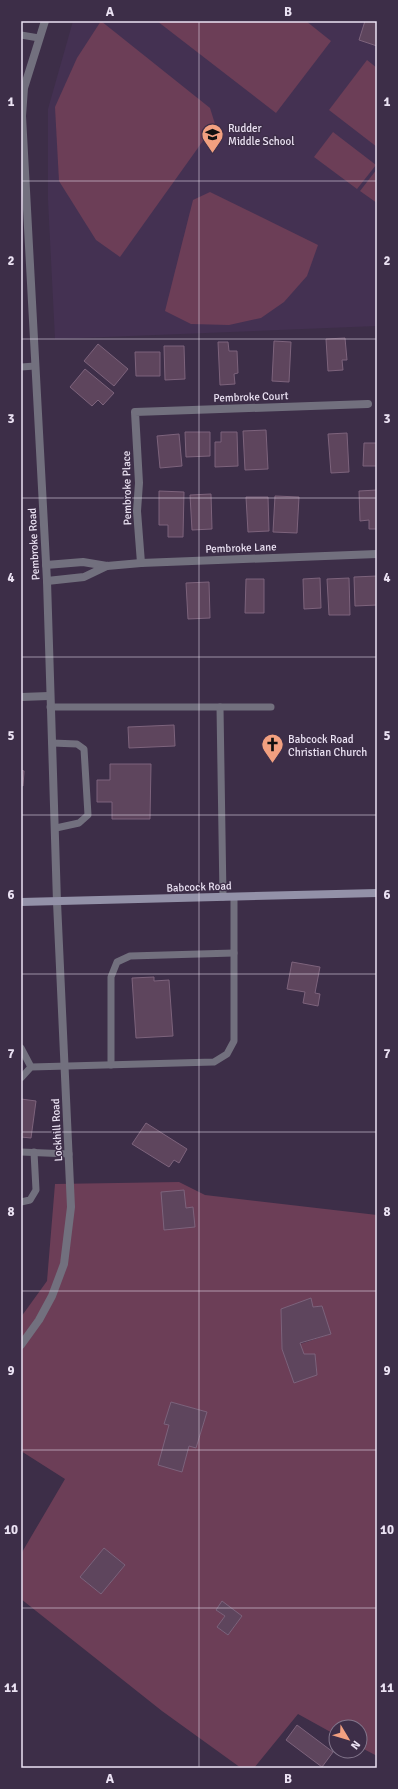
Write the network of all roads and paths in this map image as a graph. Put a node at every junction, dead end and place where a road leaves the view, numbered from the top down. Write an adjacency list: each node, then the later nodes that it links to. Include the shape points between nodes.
1 (45, 21): 3 (street, Pembroke Road)
2 (21, 35): 3 (lane)
3 (39, 38): 4 (street, Pembroke Road, via 24,88)
4 (22, 112): 5 (street, Pembroke Road)
5 (35, 366): 6 (lane); 11 (street, Pembroke Road)
6 (21, 367)
7 (368, 404): 8 (street, Pembroke Court)
8 (135, 412): 10 (street, Pembroke Place, via 140,483 137,511)
9 (377, 554): 10 (street, Pembroke Lane)
10 (141, 563): 12 (street, Pembroke Lane)
11 (46, 565): 12 (street, Pembroke Lane, via 83,562); 13 (street, Pembroke Road)
12 (107, 566): 13 (street, Pembroke Lane, via 84,577)
13 (46, 581): 14 (street, Pembroke Road)
14 (50, 696): 15 (street); 16 (street, Pembroke Road)
15 (21, 697)
16 (50, 707): 17 (lane); 19 (street, Pembroke Road)
17 (220, 707): 18 (lane); 22 (lane)
18 (271, 707)
19 (52, 743): 20 (street, Pembroke Road); 20 (lane, via 77,744 84,749 88,815 79,823)
20 (56, 828): 25 (street, Pembroke Road)
21 (377, 893): 23 (main road, Babcock Road)
22 (224, 897): 23 (main road, Babcock Road); 25 (main road, Babcock Road)
23 (234, 897): 26 (lane)
24 (21, 902): 25 (main road, Babcock Road)
25 (58, 902): 30 (street, Lockhill Road)
26 (234, 953): 28 (lane, via 234,1042 227,1054 214,1062); 28 (lane, via 130,956 117,962 111,977)
27 (21, 1048): 29 (lane)
28 (111, 1065): 30 (lane)
29 (31, 1067): 30 (lane); 31 (lane)
30 (65, 1067): 34 (street, Lockhill Road)
31 (21, 1078)
32 (21, 1152): 33 (lane)
33 (34, 1152): 34 (lane); 35 (lane, via 36,1190 30,1200)
34 (69, 1154): 36 (street, Lockhill Road, via 71,1207 64,1264 52,1296)
35 (21, 1202)
36 (21, 1345)

